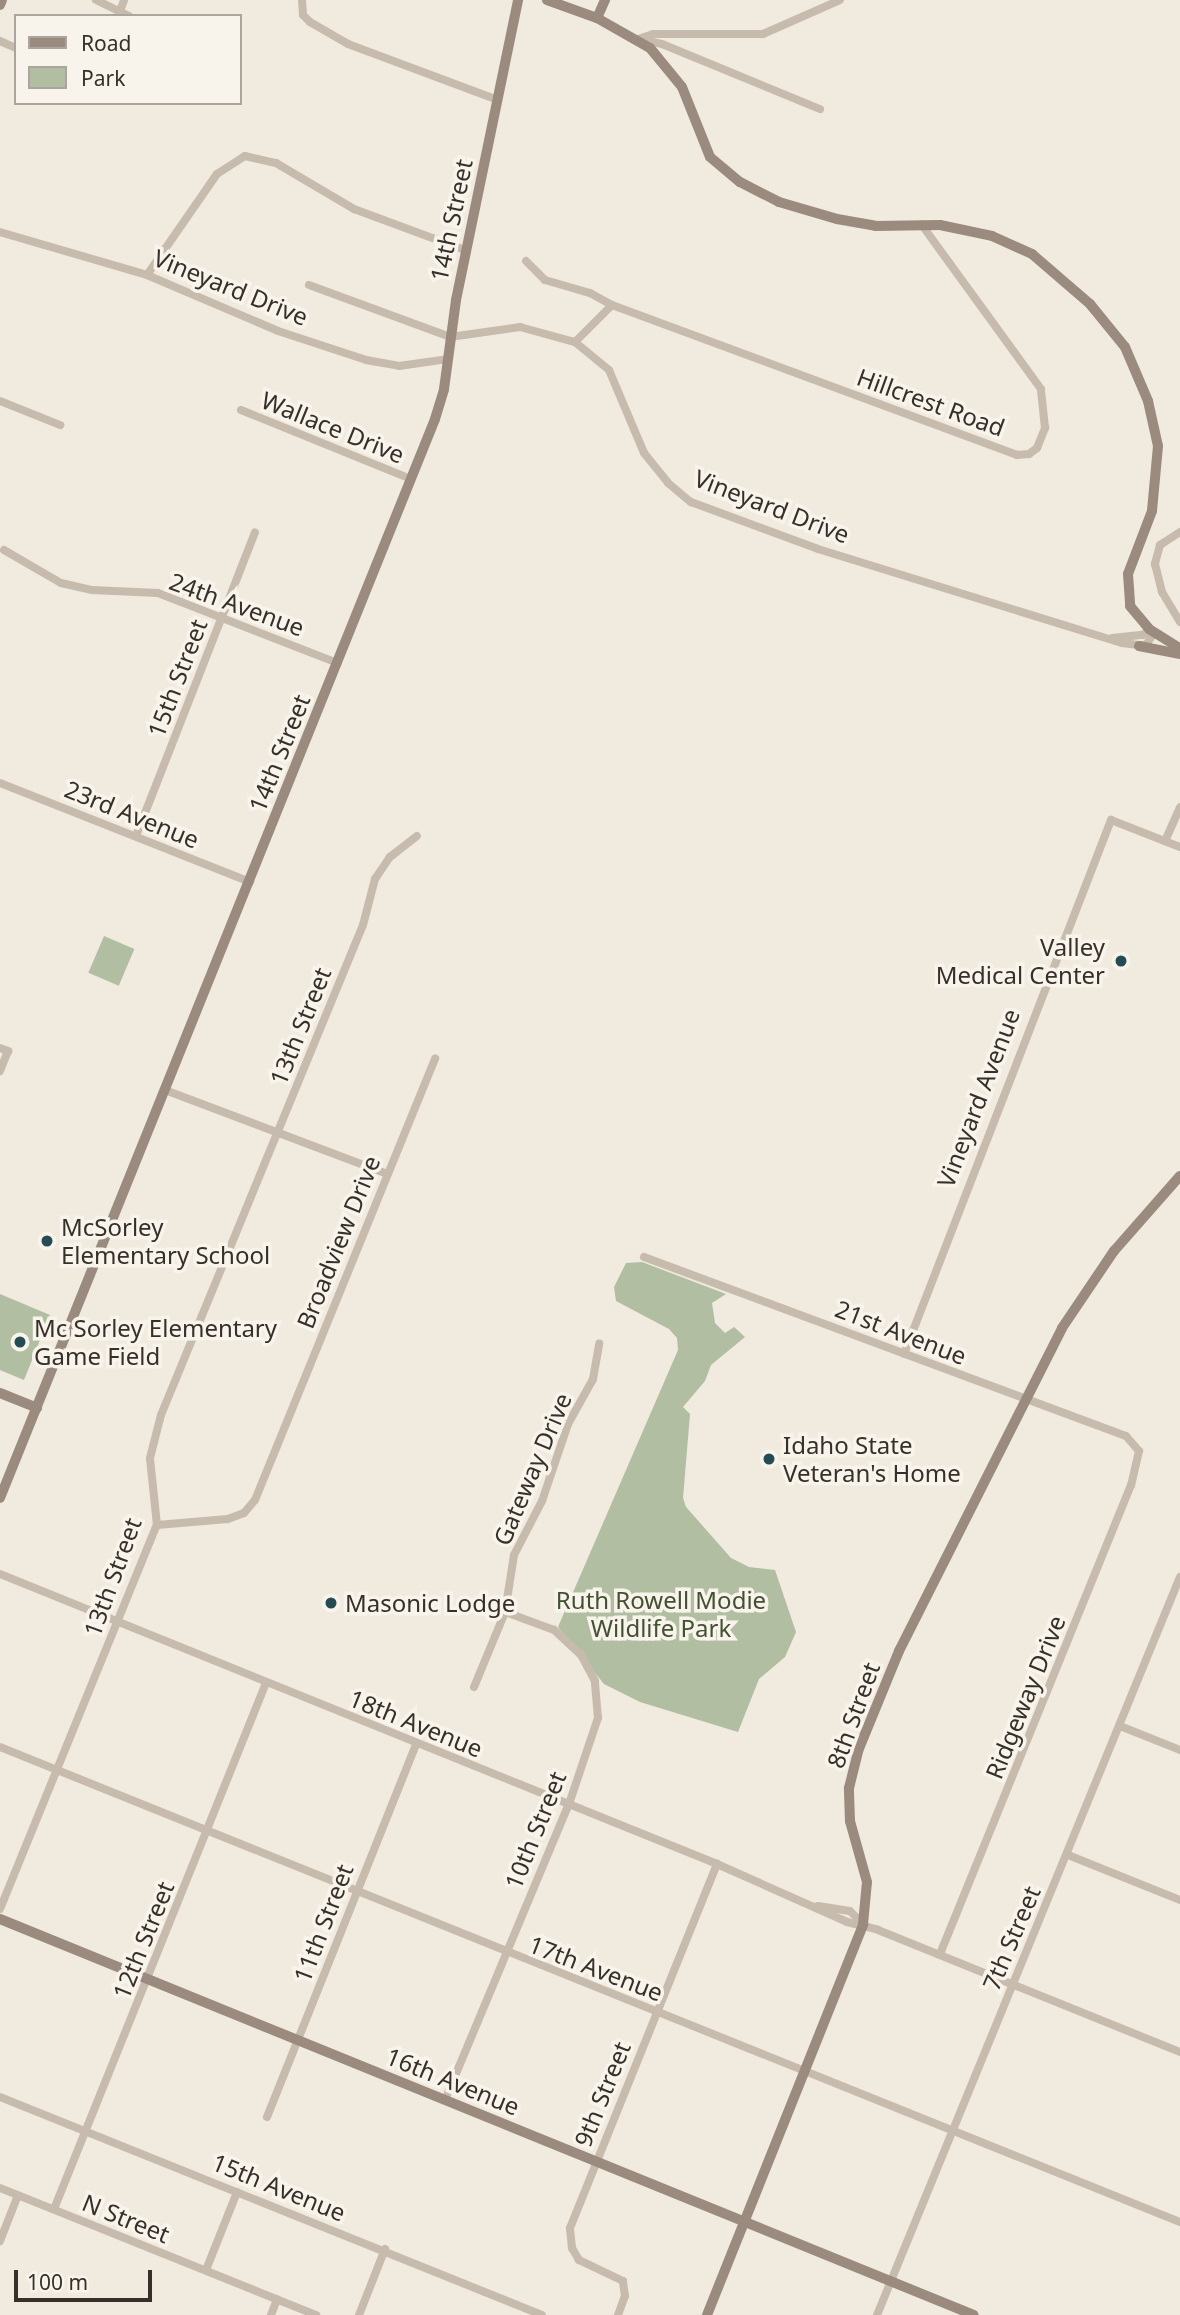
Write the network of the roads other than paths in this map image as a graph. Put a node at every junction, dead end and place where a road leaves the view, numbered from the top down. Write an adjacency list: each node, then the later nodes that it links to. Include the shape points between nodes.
1 (2, 0): 9 (street)
2 (96, 0): 10 (street)
3 (124, 0): 10 (street)
4 (302, 0): 13 (street, via 303,15 326,33)
5 (518, 0): 13 (street, 14th Street)
6 (547, 0): 11 (street)
7 (605, 0): 11 (street)
8 (840, 0): 12 (street, via 763,34 653,34)
9 (0, 5)
10 (119, 13)
11 (597, 18): 12 (street)
12 (638, 39): 14 (street, via 662,44); 15 (street, via 682,87 710,157 740,182 779,202 836,219 875,226)
13 (498, 100): 17 (street, 14th Street)
14 (820, 108)
15 (922, 225): 21 (street, Hillcrest Road, via 1041,389 1045,428 1037,448 1029,454 1017,455); 34 (street, via 961,227 1032,254 1090,304 1125,347 1148,401 1158,446 1152,511 1126,584 1130,606)
16 (0, 232): 19 (street, Vineyard Drive)
17 (466, 250): 19 (street, via 354,209 275,163 245,156 217,174); 22 (street, 14th Street)
18 (526, 261): 21 (street, via 545,280 590,293)
19 (147, 275): 24 (street, Vineyard Drive, via 278,331 366,360 400,366)
20 (309, 285): 22 (street)
21 (612, 305): 23 (street)
22 (450, 337): 23 (street, Vineyard Drive, via 520,327); 24 (street, 14th Street)
23 (575, 342): 35 (street, Vineyard Drive, via 609,370 644,453 668,484 691,502 818,549)
24 (448, 359): 28 (street, 14th Street, via 444,389)
25 (0, 401): 27 (street)
26 (241, 411): 28 (street, Wallace Drive)
27 (60, 425)
28 (411, 479): 39 (street, 14th Street)
29 (1180, 532): 33 (street, via 1160,545 1155,565 1161,592)
30 (255, 533): 32 (street, 15th Street)
31 (4, 550): 32 (street, 24th Avenue, via 61,583 92,590 159,593)
32 (222, 618): 39 (street, 24th Avenue); 42 (street, 15th Street)
33 (1180, 622)
34 (1151, 631): 35 (street, Vineyard Drive); 36 (street, via 1147,645); 37 (street)
35 (1112, 638): 36 (street, Vineyard Drive)
36 (1139, 646): 38 (street)
37 (1180, 648)
38 (1180, 654)
39 (338, 663): 46 (street, 14th Street)
40 (0, 783): 42 (street, 23rd Avenue)
41 (1180, 807): 44 (street)
42 (136, 836): 46 (street, 23rd Avenue)
43 (417, 836): 51 (street, 13th Street, via 390,857 376,879 363,925 334,987)
44 (1165, 841): 45 (street); 56 (street, Vineyard Avenue, via 1111,820)
45 (1180, 847)
46 (250, 882): 50 (street, 14th Street)
47 (4, 1050): 49 (street)
48 (435, 1058): 52 (street, Broadview Drive)
49 (0, 1071)
50 (165, 1090): 51 (street, via 267,1131); 59 (street, 14th Street)
51 (280, 1130): 52 (street); 62 (street, 13th Street, via 154,1435 150,1471)
52 (385, 1173): 62 (street, Broadview Drive, via 255,1500 244,1513 229,1519)
53 (1180, 1176): 58 (street, 8th Street, via 1092,1280)
54 (643, 1257): 56 (street, 21st Avenue)
55 (599, 1344): 66 (street, Gateway Drive, via 593,1379 568,1424 542,1501 514,1555)
56 (904, 1354): 58 (street, 21st Avenue)
57 (0, 1393): 59 (street)
58 (1026, 1400): 60 (street, 21st Avenue, via 1126,1436); 83 (street, 8th Street, via 920,1606 855,1761 848,1802 867,1882)
59 (37, 1408): 61 (street, 14th Street)
60 (1139, 1451): 85 (street, Ridgeway Drive, via 1131,1485)
61 (0, 1498)
62 (157, 1525): 67 (street, 13th Street)
63 (0, 1574): 67 (street, 18th Avenue)
64 (1180, 1577): 65 (street, 7th Street)
65 (1176, 1597): 70 (street, 7th Street)
66 (505, 1612): 69 (street, Gateway Drive); 75 (street, 10th Street, via 560,1634 581,1655 595,1681 598,1718)
67 (117, 1622): 68 (street, 18th Avenue); 74 (street, 13th Street)
68 (266, 1683): 71 (street, 18th Avenue); 76 (street, 12th Street)
69 (474, 1687)
70 (1120, 1726): 73 (street); 77 (street, 7th Street)
71 (416, 1744): 75 (street, 18th Avenue); 79 (street, 11th Street)
72 (0, 1747): 74 (street, 17th Avenue)
73 (1180, 1750)
74 (58, 1771): 76 (street, 17th Avenue); 81 (street, 13th Street)
75 (569, 1804): 78 (street, 18th Avenue); 84 (street, 10th Street)
76 (206, 1832): 79 (street, 17th Avenue); 86 (street, 12th Street)
77 (1068, 1855): 80 (street); 87 (street, 7th Street)
78 (717, 1864): 83 (street, 18th Avenue, via 818,1906 850,1911); 88 (street, 9th Street)
79 (356, 1890): 84 (street, 17th Avenue); 89 (street, 11th Street)
80 (1180, 1900)
81 (0, 1909)
82 (0, 1919): 86 (street, 16th Avenue)
83 (863, 1924): 85 (street, 18th Avenue); 91 (street, 8th Street)
84 (505, 1953): 88 (street, 17th Avenue); 93 (street, 10th Street)
85 (940, 1954): 87 (street, 18th Avenue)
86 (150, 1980): 89 (street, 16th Avenue); 96 (street, 12th Street)
87 (1011, 1983): 90 (street, 18th Avenue); 95 (street, 7th Street)
88 (656, 2012): 91 (street, 17th Avenue); 97 (street, 9th Street)
89 (298, 2040): 93 (street, 16th Avenue); 94 (street, 11th Street)
90 (1180, 2052)
91 (806, 2073): 95 (street, 17th Avenue); 102 (street, 8th Street)
92 (0, 2097): 96 (street, 15th Avenue)
93 (445, 2100): 97 (street, 16th Avenue)
94 (267, 2117)
95 (951, 2130): 103 (street, 17th Avenue); 107 (street, 7th Street)
96 (86, 2131): 99 (street, 15th Avenue); 101 (street, 12th Street)
97 (596, 2162): 102 (street, 16th Avenue); 113 (street, 9th Street, via 569,2238 579,2260 623,2281 625,2296)
98 (0, 2188): 100 (street, N Street)
99 (237, 2192): 105 (street, 15th Avenue); 106 (street)
100 (18, 2195): 101 (street, N Street); 104 (street)
101 (54, 2209): 106 (street, N Street)
102 (744, 2222): 107 (street, 16th Avenue); 114 (street, 8th Street)
103 (1180, 2222)
104 (0, 2241)
105 (385, 2249): 111 (street); 112 (street, 15th Avenue)
106 (206, 2270): 108 (street, N Street)
107 (890, 2282): 115 (street, 7th Street); 116 (street, 16th Avenue)
108 (277, 2299): 109 (street); 110 (street, N Street)
109 (271, 2315)
110 (316, 2315)
111 (359, 2315)
112 (542, 2315)
113 (618, 2315)
114 (707, 2315)
115 (877, 2315)
116 (974, 2315)

